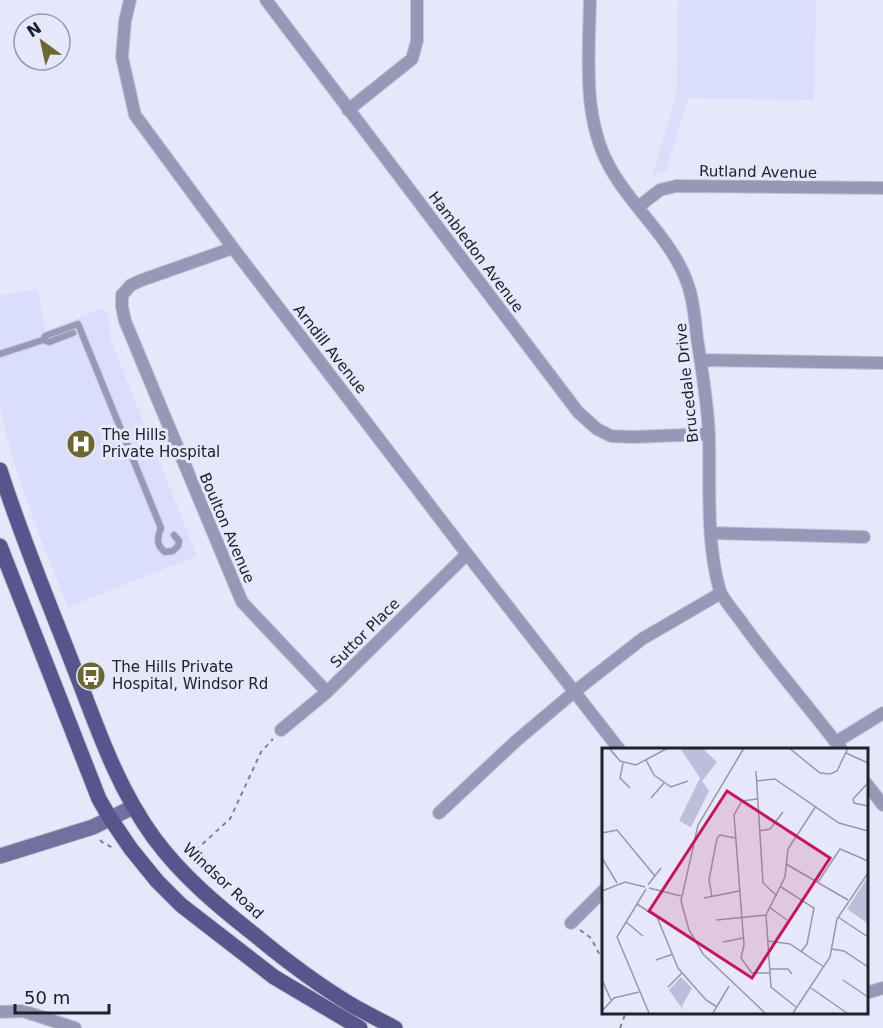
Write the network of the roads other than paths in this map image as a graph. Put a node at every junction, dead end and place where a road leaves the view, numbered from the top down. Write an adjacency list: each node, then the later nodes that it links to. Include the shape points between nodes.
1 (130, 0): 8 (street, Arndill Avenue, via 122,57 135,115)
2 (266, 0): 5 (street, Hambledon Avenue)
3 (417, 0): 5 (street, via 417,41 412,59)
4 (590, 0): 7 (street, Brucedale Drive, via 590,108 601,150)
5 (348, 110): 14 (street, Hambledon Avenue, via 578,412 611,436)
6 (883, 188): 7 (street, Rutland Avenue, via 676,186 660,190)
7 (638, 207): 12 (street, Brucedale Drive, via 678,262 689,286)
8 (234, 248): 20 (street, Arndill Avenue); 22 (street, Boulton Avenue, via 131,285 122,295 122,307 242,602)
9 (73, 333): 10 (lane, via 48,342)
10 (43, 340): 11 (lane); 17 (lane, via 78,324 161,528 158,544 165,552 178,546)
11 (0, 354)
12 (700, 360): 13 (street); 14 (street, Brucedale Drive)
13 (883, 363)
14 (709, 434): 16 (street, Brucedale Drive)
15 (0, 470): 30 (main road, Windsor Road, via 98,730)
16 (711, 533): 18 (street); 21 (street, Brucedale Drive)
17 (174, 535)
18 (864, 537)
19 (0, 546): 32 (main road, via 84,764)
20 (467, 554): 22 (street, Suttor Place); 23 (street, Arndill Avenue)
21 (721, 593): 23 (street, via 642,639); 26 (street, Brucedale Drive)
22 (327, 692): 25 (street, Suttor Place)
23 (574, 692): 27 (street, Arndill Avenue); 31 (street)
24 (883, 713): 26 (street)
25 (281, 730)
26 (838, 746)
27 (618, 748)
28 (868, 784): 29 (street)
29 (883, 805)
30 (133, 807): 32 (main road); 41 (main road, Windsor Road, via 177,866 229,915 288,962)
31 (439, 813)
32 (110, 818): 33 (main road); 40 (main road, via 157,881 181,905 274,977)
33 (0, 856)
34 (602, 892): 35 (street)
35 (571, 923)
36 (883, 988): 37 (street)
37 (868, 993)
38 (0, 1012): 39 (street, via 23,1011)
39 (75, 1028)
40 (360, 1028)
41 (394, 1028)

